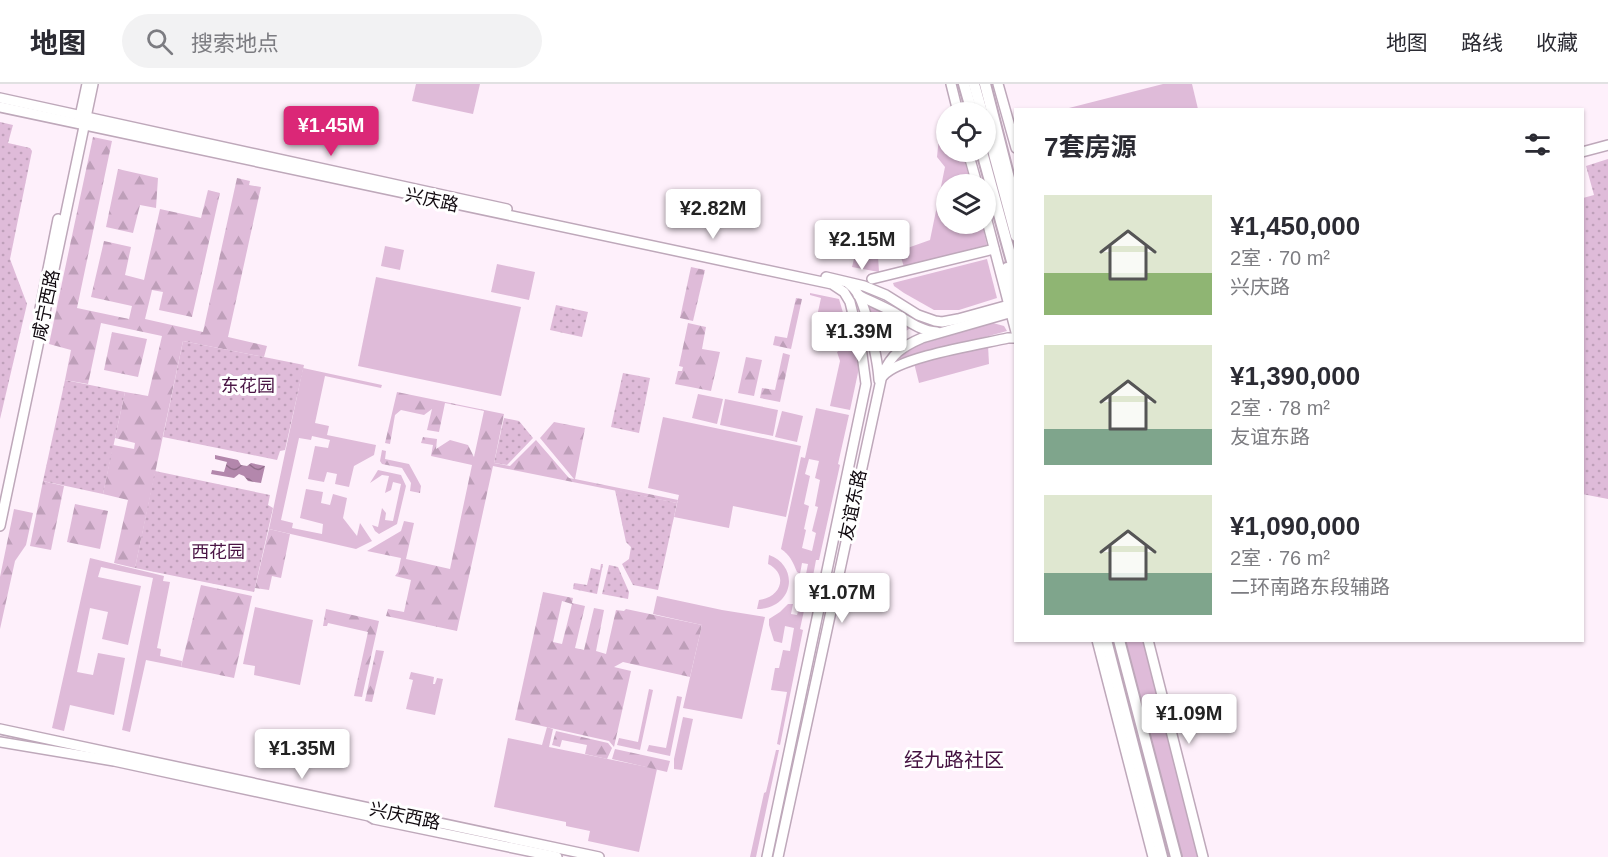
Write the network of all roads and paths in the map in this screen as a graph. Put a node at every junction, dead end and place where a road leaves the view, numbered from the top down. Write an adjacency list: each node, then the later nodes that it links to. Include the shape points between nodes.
1 (87, 84): 15 (main road, 咸宁西路)
2 (93, 84): 15 (main road, 咸宁西路)
3 (951, 84): 10 (main road)
4 (959, 84): 11 (highway)
5 (964, 84): 12 (highway)
6 (974, 84): 13 (highway)
7 (986, 84): 23 (main road); 24 (highway)
8 (998, 84): 16 (main road)
9 (0, 98): 15 (main road, 兴庆路)
10 (956, 102)
11 (964, 102)
12 (969, 102)
13 (979, 102)
14 (0, 107): 15 (main road, 兴庆路)
15 (82, 121): 31 (main road, 兴庆路); 33 (main road, 兴庆路, via 832,284); 37 (main road, 咸宁西路); 42 (main road, 咸宁西路)
16 (1014, 141)
17 (1608, 145): 18 (main road)
18 (1584, 151)
19 (1608, 151): 20 (main road)
20 (1584, 157)
21 (996, 161): 25 (highway)
22 (985, 162): 29 (highway)
23 (1014, 183)
24 (1014, 198)
25 (1014, 229)
26 (996, 233): 34 (highway)
27 (990, 234): 28 (main road)
28 (994, 249): 30 (main road); 34 (main road)
29 (1014, 269)
30 (872, 279)
31 (844, 281): 32 (main road, 兴庆路); 33 (main road, via 853,287)
32 (872, 290): 33 (main road, via 864,291); 34 (main road, 兴庆路, via 918,315 942,322)
33 (855, 302): 36 (main road, via 932,332); 40 (main road, via 861,301); 52 (main road, 友谊东路, via 866,384)
34 (1013, 306): 36 (main road)
35 (52, 309): 37 (main road)
36 (944, 331): 39 (main road, via 903,346)
37 (41, 332): 43 (main road, 咸宁西路)
38 (1014, 338): 41 (main road, via 917,359 888,370)
39 (893, 355): 40 (main road); 41 (main road, 友谊东路)
40 (876, 360): 41 (main road)
41 (880, 382): 53 (main road, 友谊东路)
42 (0, 502)
43 (0, 526)
44 (1098, 642): 54 (main road)
45 (1107, 642): 55 (highway)
46 (1120, 642): 56 (highway)
47 (1149, 642): 57 (main road)
48 (0, 729): 51 (main road, 兴庆西路)
49 (0, 742): 50 (main road, 兴庆西路, via 114,761)
50 (557, 857)
51 (599, 857)
52 (767, 857)
53 (778, 857)
54 (1153, 857)
55 (1162, 857)
56 (1176, 857)
57 (1203, 857)

